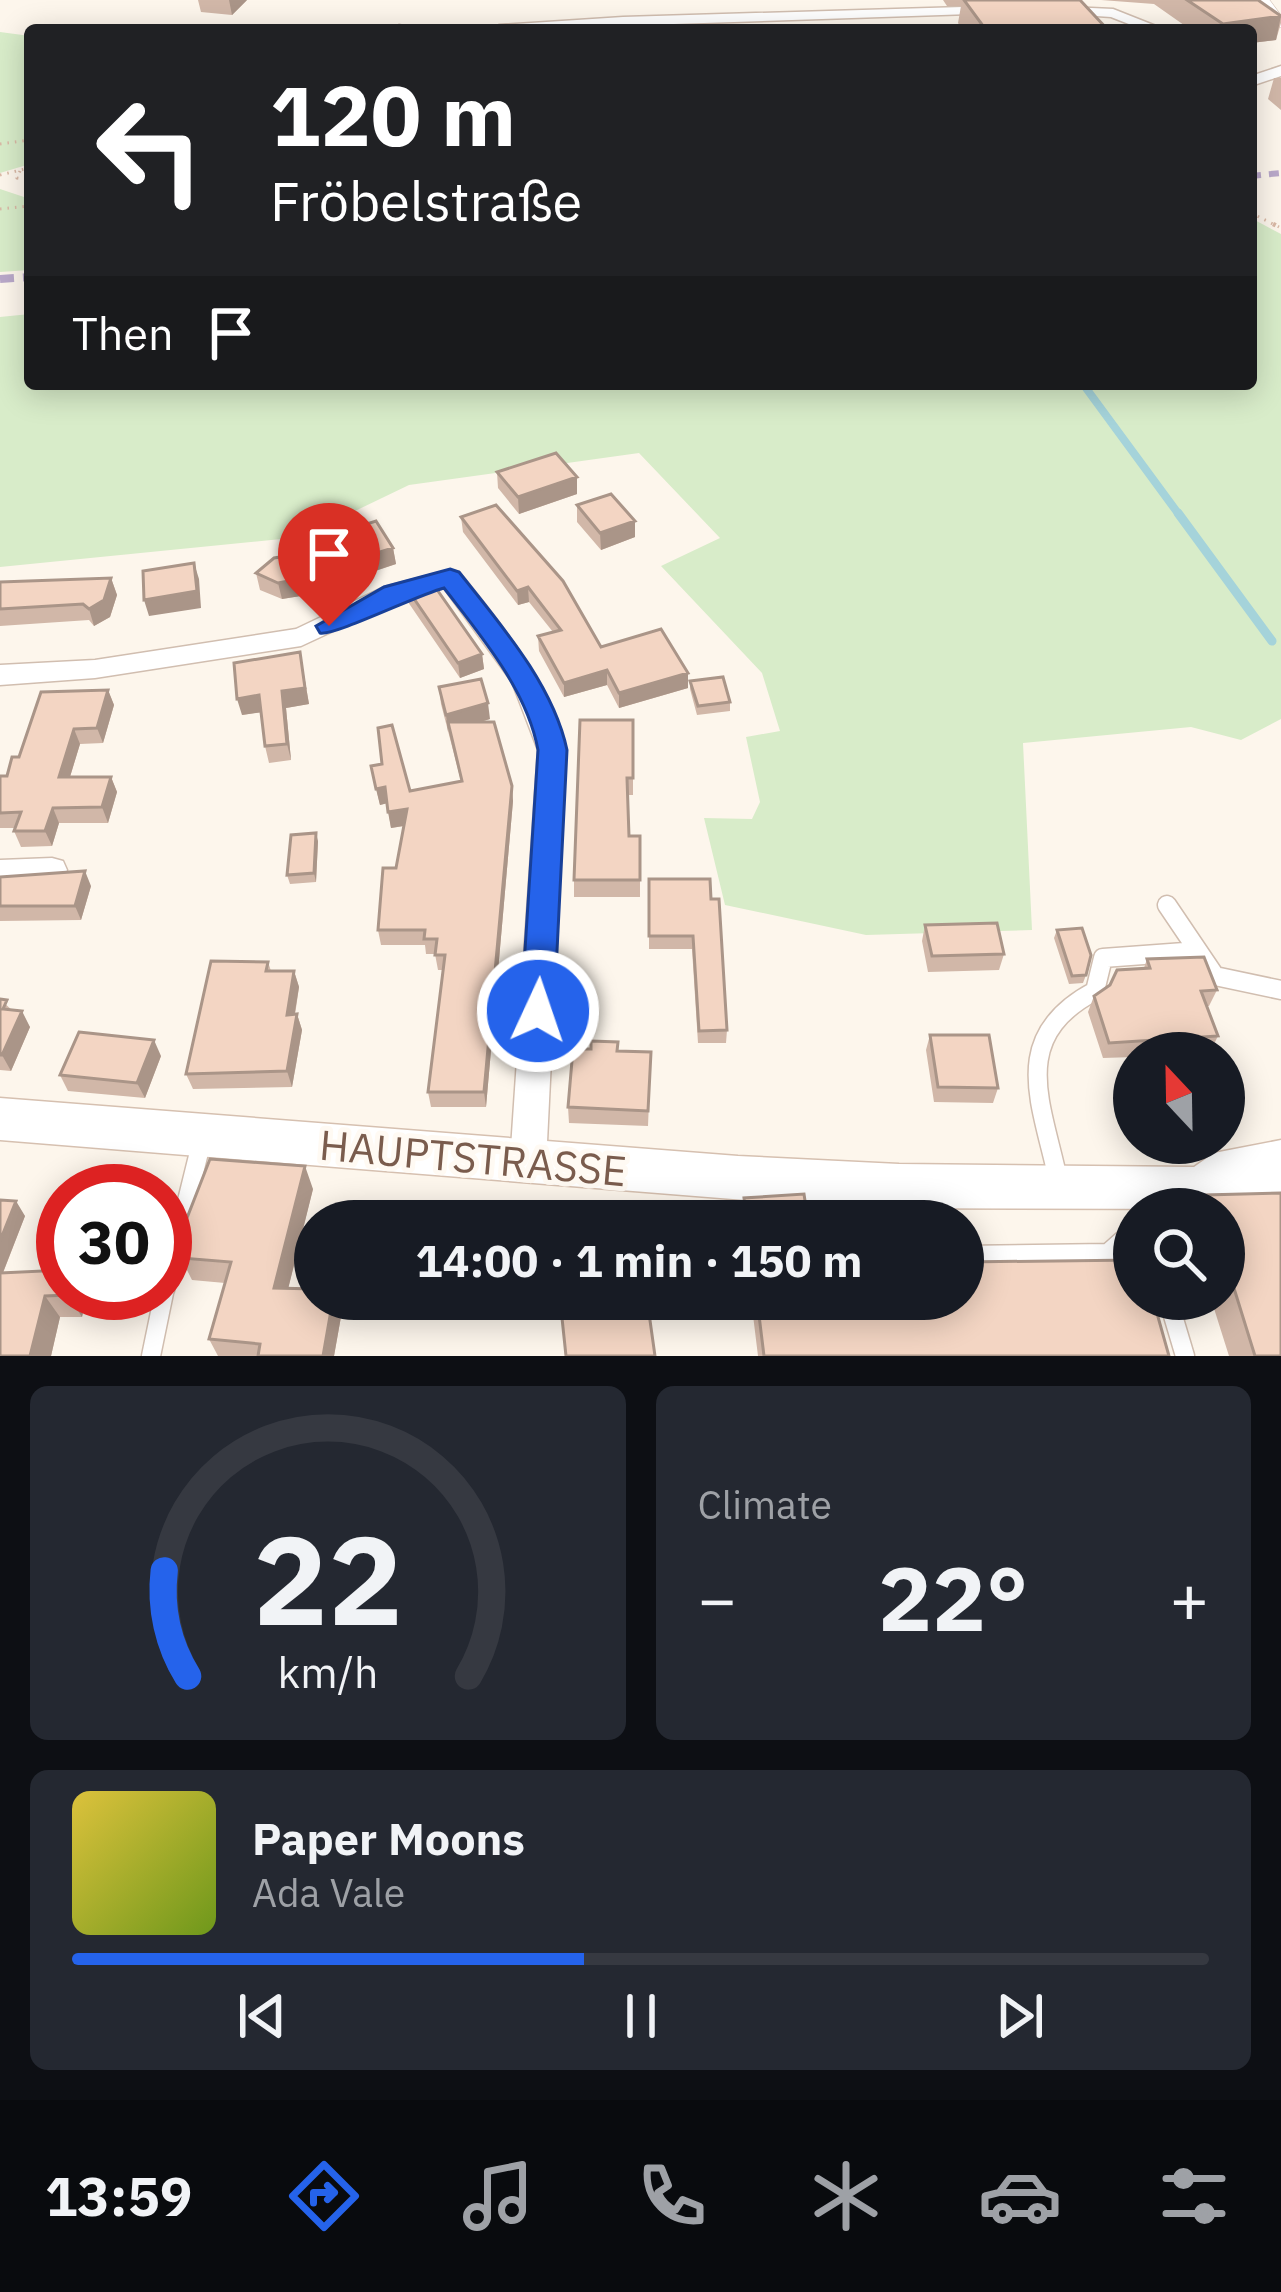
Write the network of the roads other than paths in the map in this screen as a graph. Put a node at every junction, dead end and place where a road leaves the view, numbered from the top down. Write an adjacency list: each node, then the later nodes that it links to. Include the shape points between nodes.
1 (1264, 0): 2 (lane)
2 (1281, 23)
3 (585, 24): 4 (street, via 1031,9 1113,13)
4 (1143, 24)
5 (0, 675): 14 (street, via 302,637 393,593 450,578 547,723 552,750)
6 (52, 870): 7 (street)
7 (0, 872)
8 (1167, 904): 9 (lane)
9 (1198, 951): 10 (lane, via 1215,976); 17 (lane, via 1103,958 1095,991 1058,1014 1040,1039 1034,1059)
10 (1281, 990)
11 (0, 1119): 12 (main road, HAUPTSTRASSE)
12 (203, 1135): 14 (main road, HAUPTSTRASSE); 15 (lane)
13 (1281, 1162): 16 (main road, HAUPTSTRASSE)
14 (528, 1163): 20 (main road, HAUPTSTRASSE)
15 (192, 1180)
16 (1198, 1188)
17 (1060, 1189): 21 (main road, HAUPTSTRASSE); 22 (main road, HAUPTSTRASSE)
18 (1281, 1193): 19 (main road, HAUPTSTRASSE)
19 (1245, 1196)
20 (824, 1200)
21 (893, 1200)
22 (1113, 1200)
23 (1113, 1246): 24 (lane, via 1108,1253)
24 (984, 1256)
25 (159, 1320): 27 (lane)
26 (1174, 1320): 28 (lane)
27 (151, 1356)
28 (1185, 1356)

